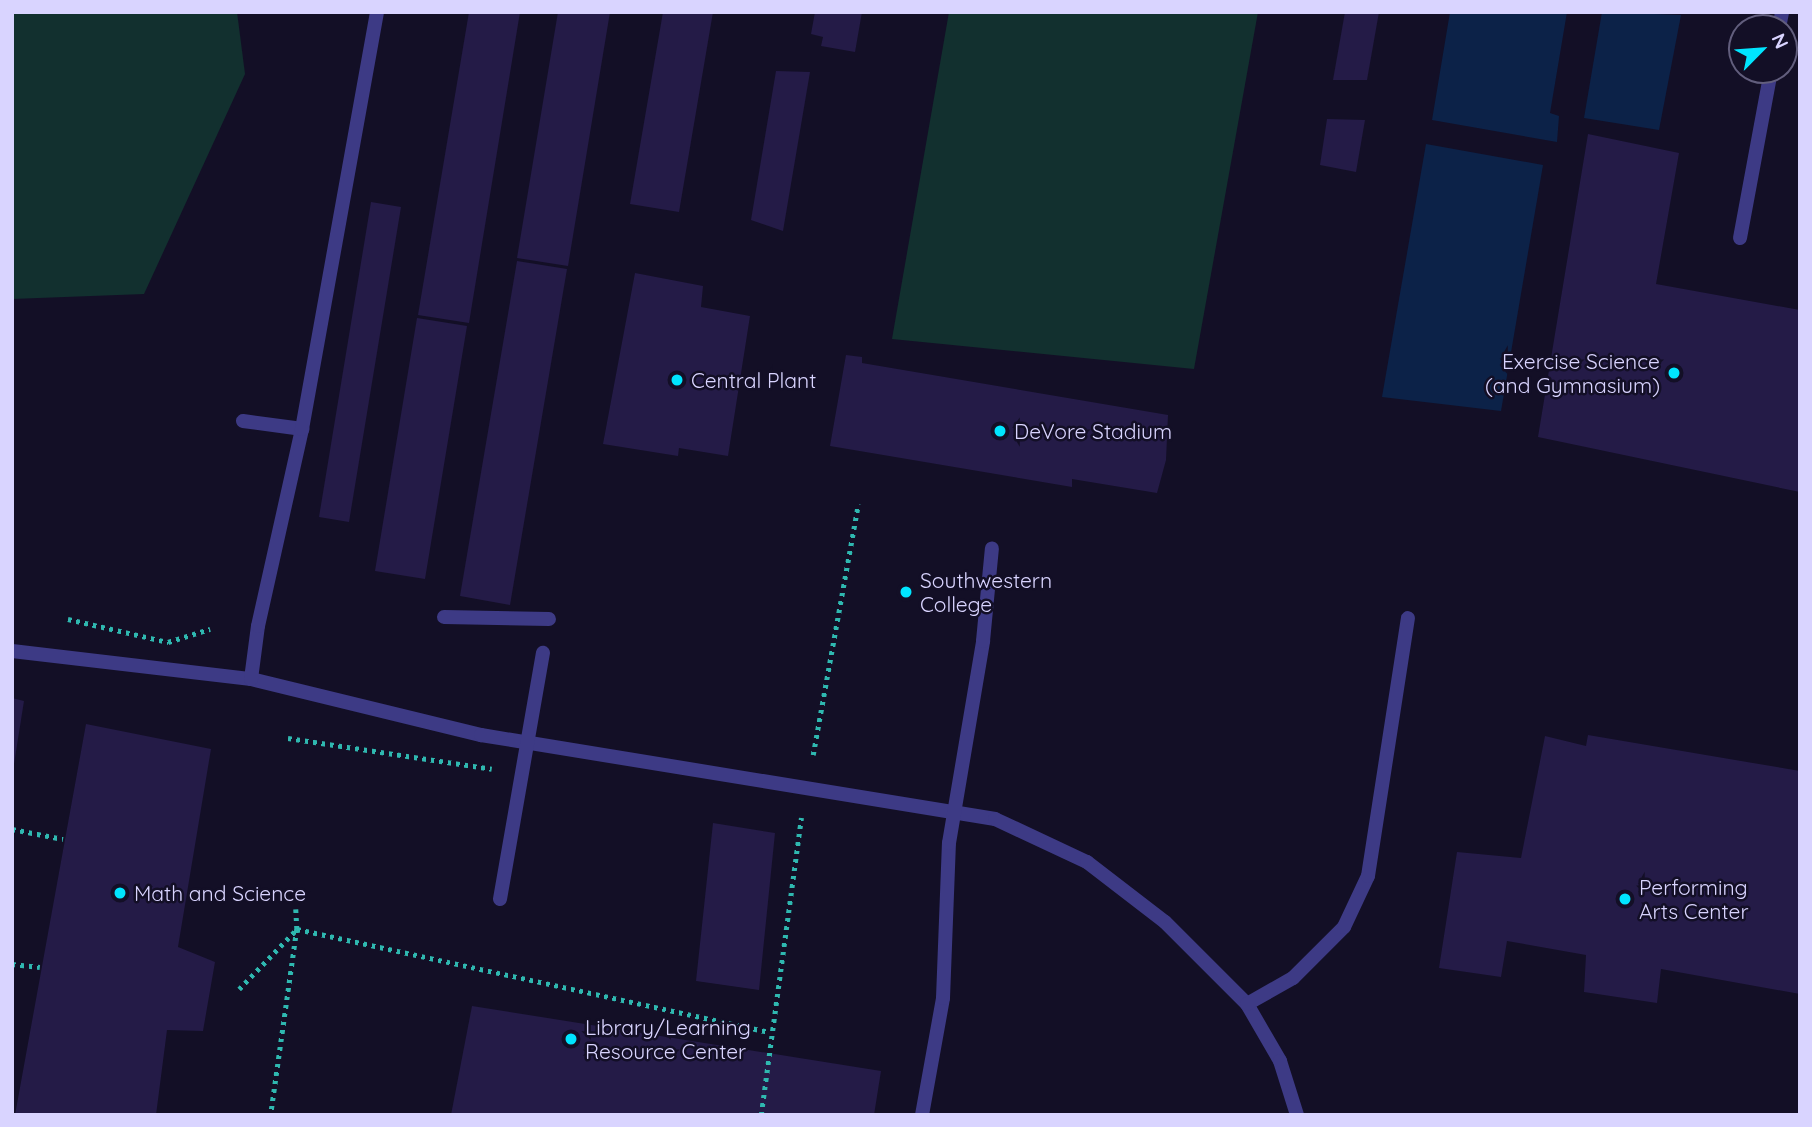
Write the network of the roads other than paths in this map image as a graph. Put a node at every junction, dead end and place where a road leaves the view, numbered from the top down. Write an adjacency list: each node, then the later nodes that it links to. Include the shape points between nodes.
1 (377, 12): 5 (lane)
2 (1768, 84): 3 (lane)
3 (1740, 238)
4 (243, 421): 5 (lane)
5 (302, 429): 12 (lane, via 258,626)
6 (992, 548): 14 (lane, via 983,641)
7 (444, 617): 9 (lane)
8 (1408, 618): 16 (lane, via 1368,876 1344,927 1293,978)
9 (549, 619)
10 (12, 651): 12 (lane)
11 (543, 653): 13 (lane)
12 (251, 678): 13 (lane)
13 (529, 742): 14 (lane); 15 (lane)
14 (956, 813): 16 (lane, via 995,819 1087,862 1165,922); 17 (lane, via 949,843 943,998)
15 (500, 899)
16 (1247, 1004): 18 (lane, via 1280,1061)
17 (922, 1115)
18 (1297, 1115)

